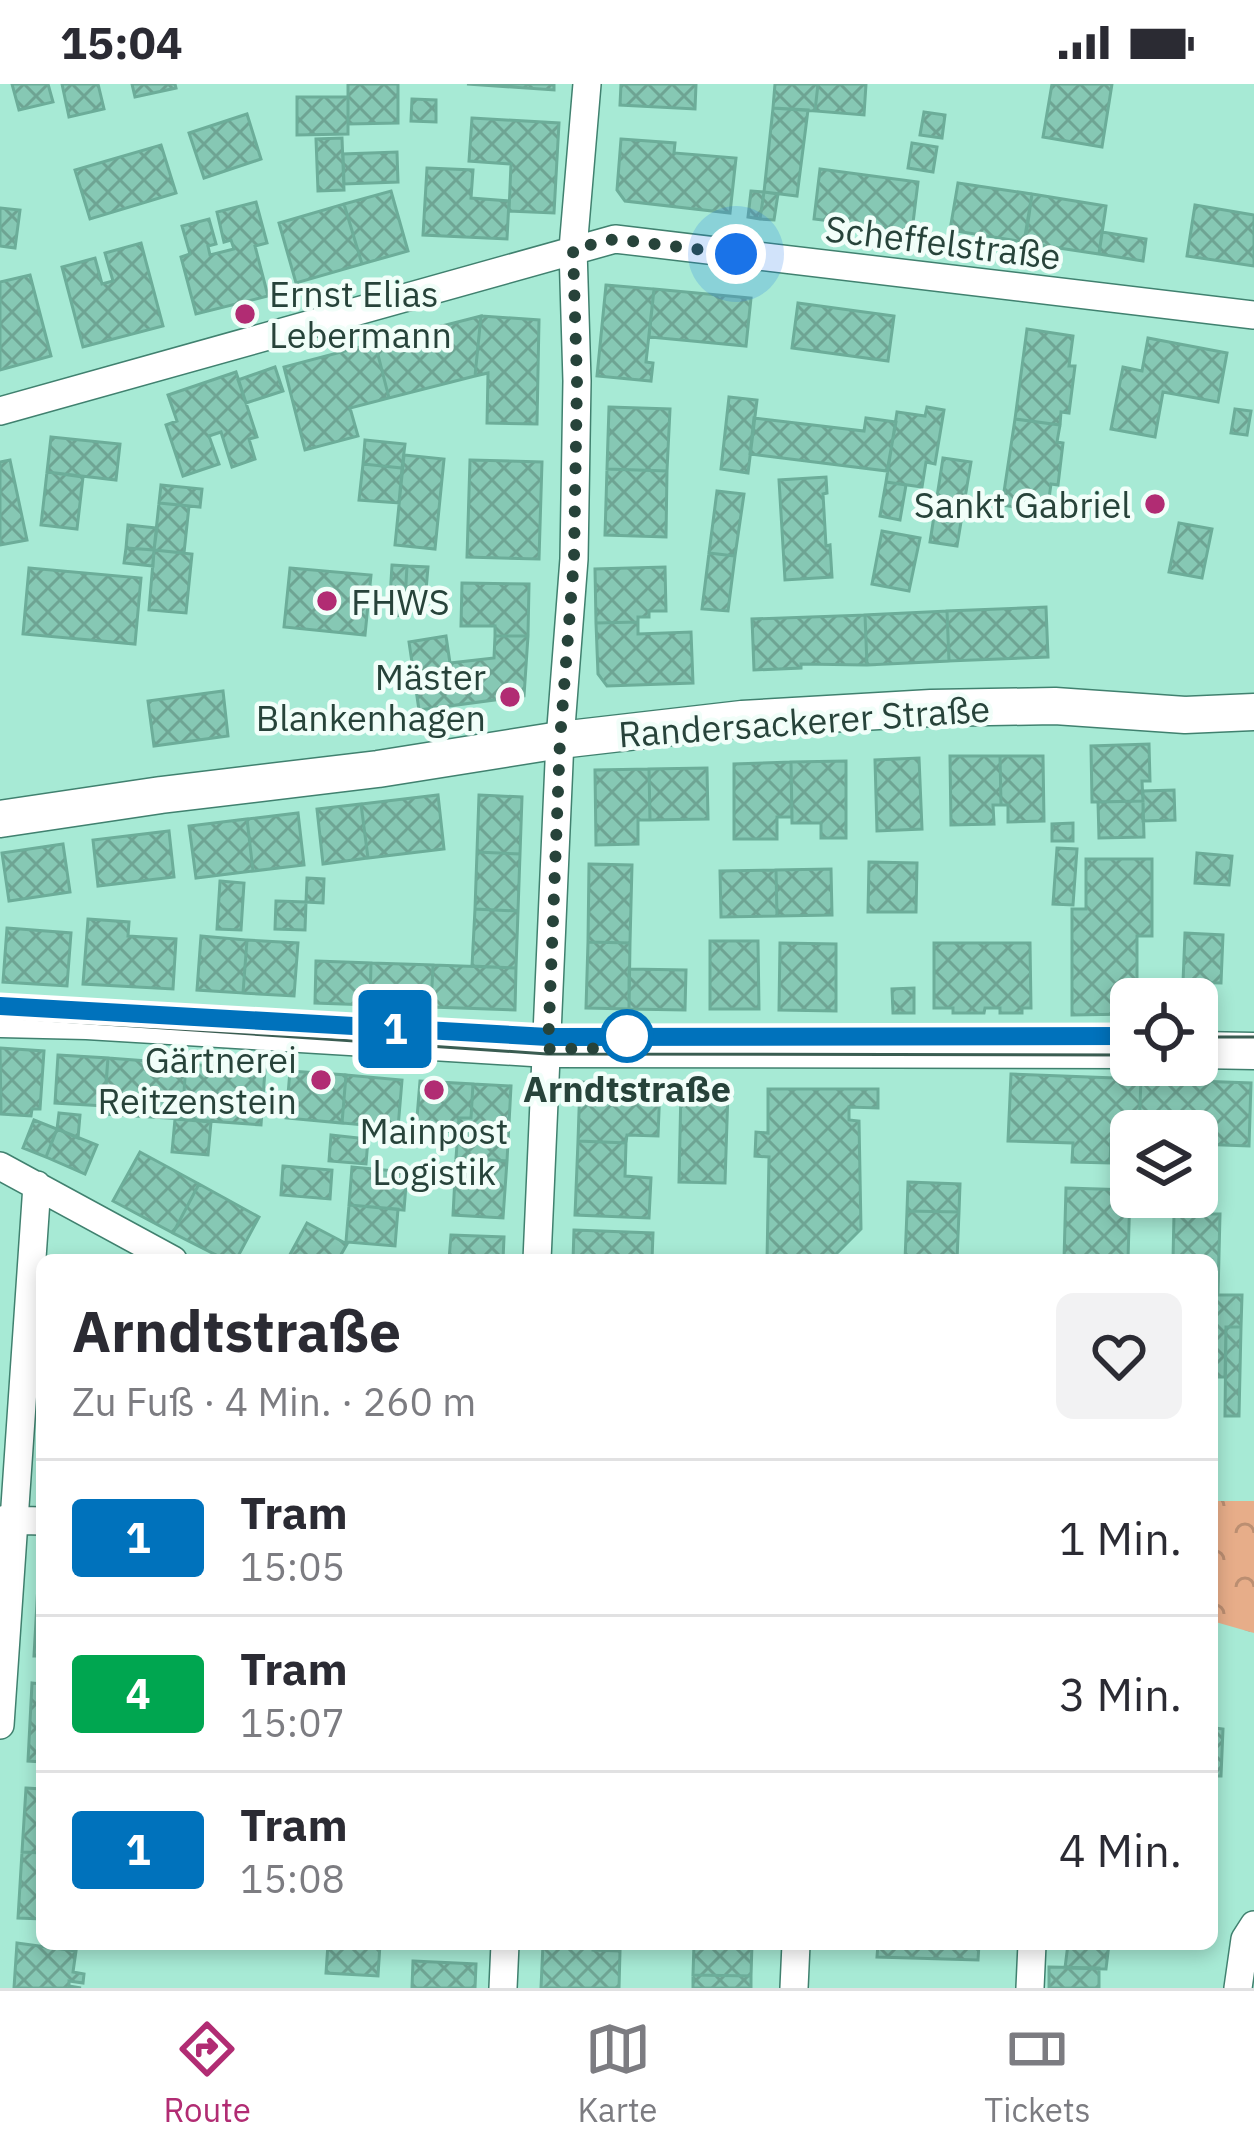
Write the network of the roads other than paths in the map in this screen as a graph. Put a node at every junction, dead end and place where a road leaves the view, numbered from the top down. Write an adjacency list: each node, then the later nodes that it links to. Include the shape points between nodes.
1 (587, 84): 2 (street)
2 (573, 249): 3 (street, Scheffelstraße, via 615,239); 4 (street, Scheffelstraße); 6 (street, via 574,559)
3 (1254, 315)
4 (0, 411)
5 (1254, 712): 6 (street, Randersackerer Straße, via 931,709 742,718)
6 (560, 740): 7 (street, Randersackerer Straße); 9 (street)
7 (0, 819)
8 (0, 1019): 9 (street)
9 (548, 1049): 10 (street); 16 (street)
10 (1110, 1050)
11 (1218, 1050): 12 (street)
12 (1254, 1051)
13 (0, 1166): 14 (street)
14 (37, 1185): 15 (street); 17 (street)
15 (162, 1254)
16 (537, 1254)
17 (19, 1520): 18 (street)
18 (0, 1725)
19 (1254, 1925): 26 (street)
20 (505, 1950): 23 (street)
21 (796, 1950): 24 (street)
22 (1032, 1950): 25 (street)
23 (503, 1988)
24 (794, 1988)
25 (1030, 1988)
26 (1238, 1988)

